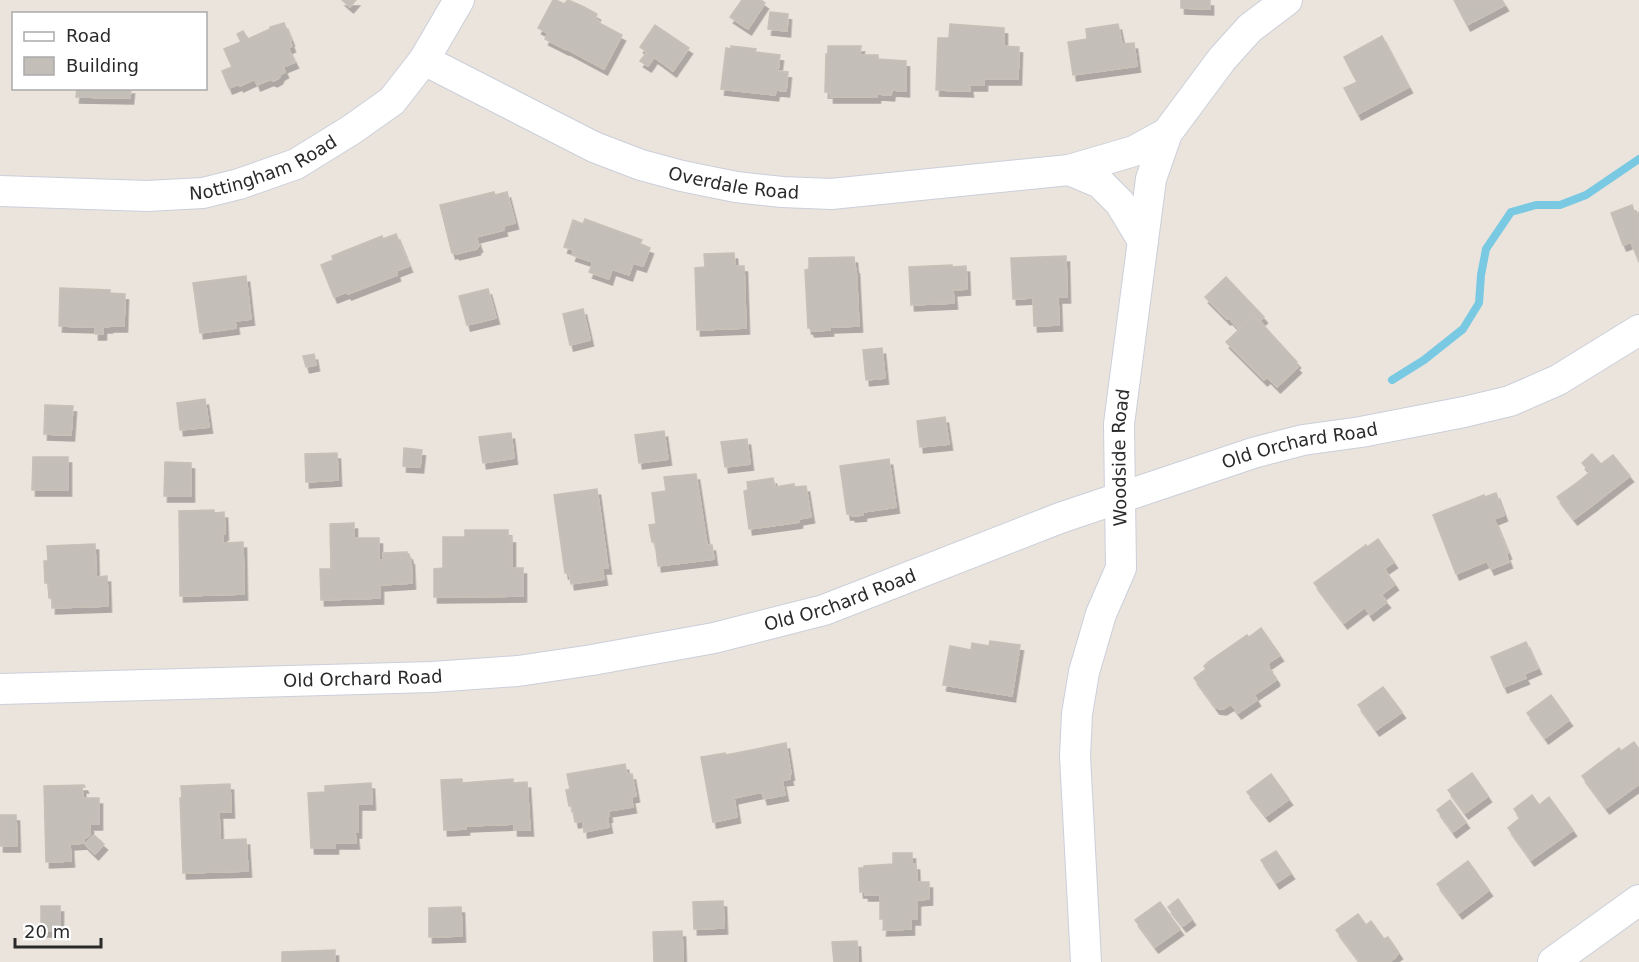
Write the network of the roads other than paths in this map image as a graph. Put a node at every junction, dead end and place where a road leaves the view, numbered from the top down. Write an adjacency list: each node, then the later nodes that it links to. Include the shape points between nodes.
1 (459, 0): 3 (street, Nottingham Road)
2 (1287, 0): 4 (street, Woodside Road, via 1250,28 1222,58)
3 (424, 60): 5 (street, Overdale Road, via 594,147 641,165 735,187 831,194); 6 (street, Nottingham Road, via 392,101 351,130 296,164 239,184 203,193 147,196)
4 (1167, 133): 5 (street, Overdale Road, via 1134,150); 7 (street, Woodside Road, via 1151,179)
5 (1069, 170): 7 (street, Overdale Road, via 1100,183 1120,203)
6 (0, 191)
7 (1143, 241): 9 (street, Woodside Road, via 1119,424)
8 (1639, 330): 9 (street, Old Orchard Road, via 1558,380 1510,401 1303,440)
9 (1120, 498): 10 (street, Old Orchard Road, via 824,610 714,638 592,660 432,678); 12 (street, Woodside Road, via 1121,568 1101,614 1077,714 1075,756)
10 (0, 689)
11 (1639, 900): 13 (street)
12 (1086, 962)
13 (1553, 962)

